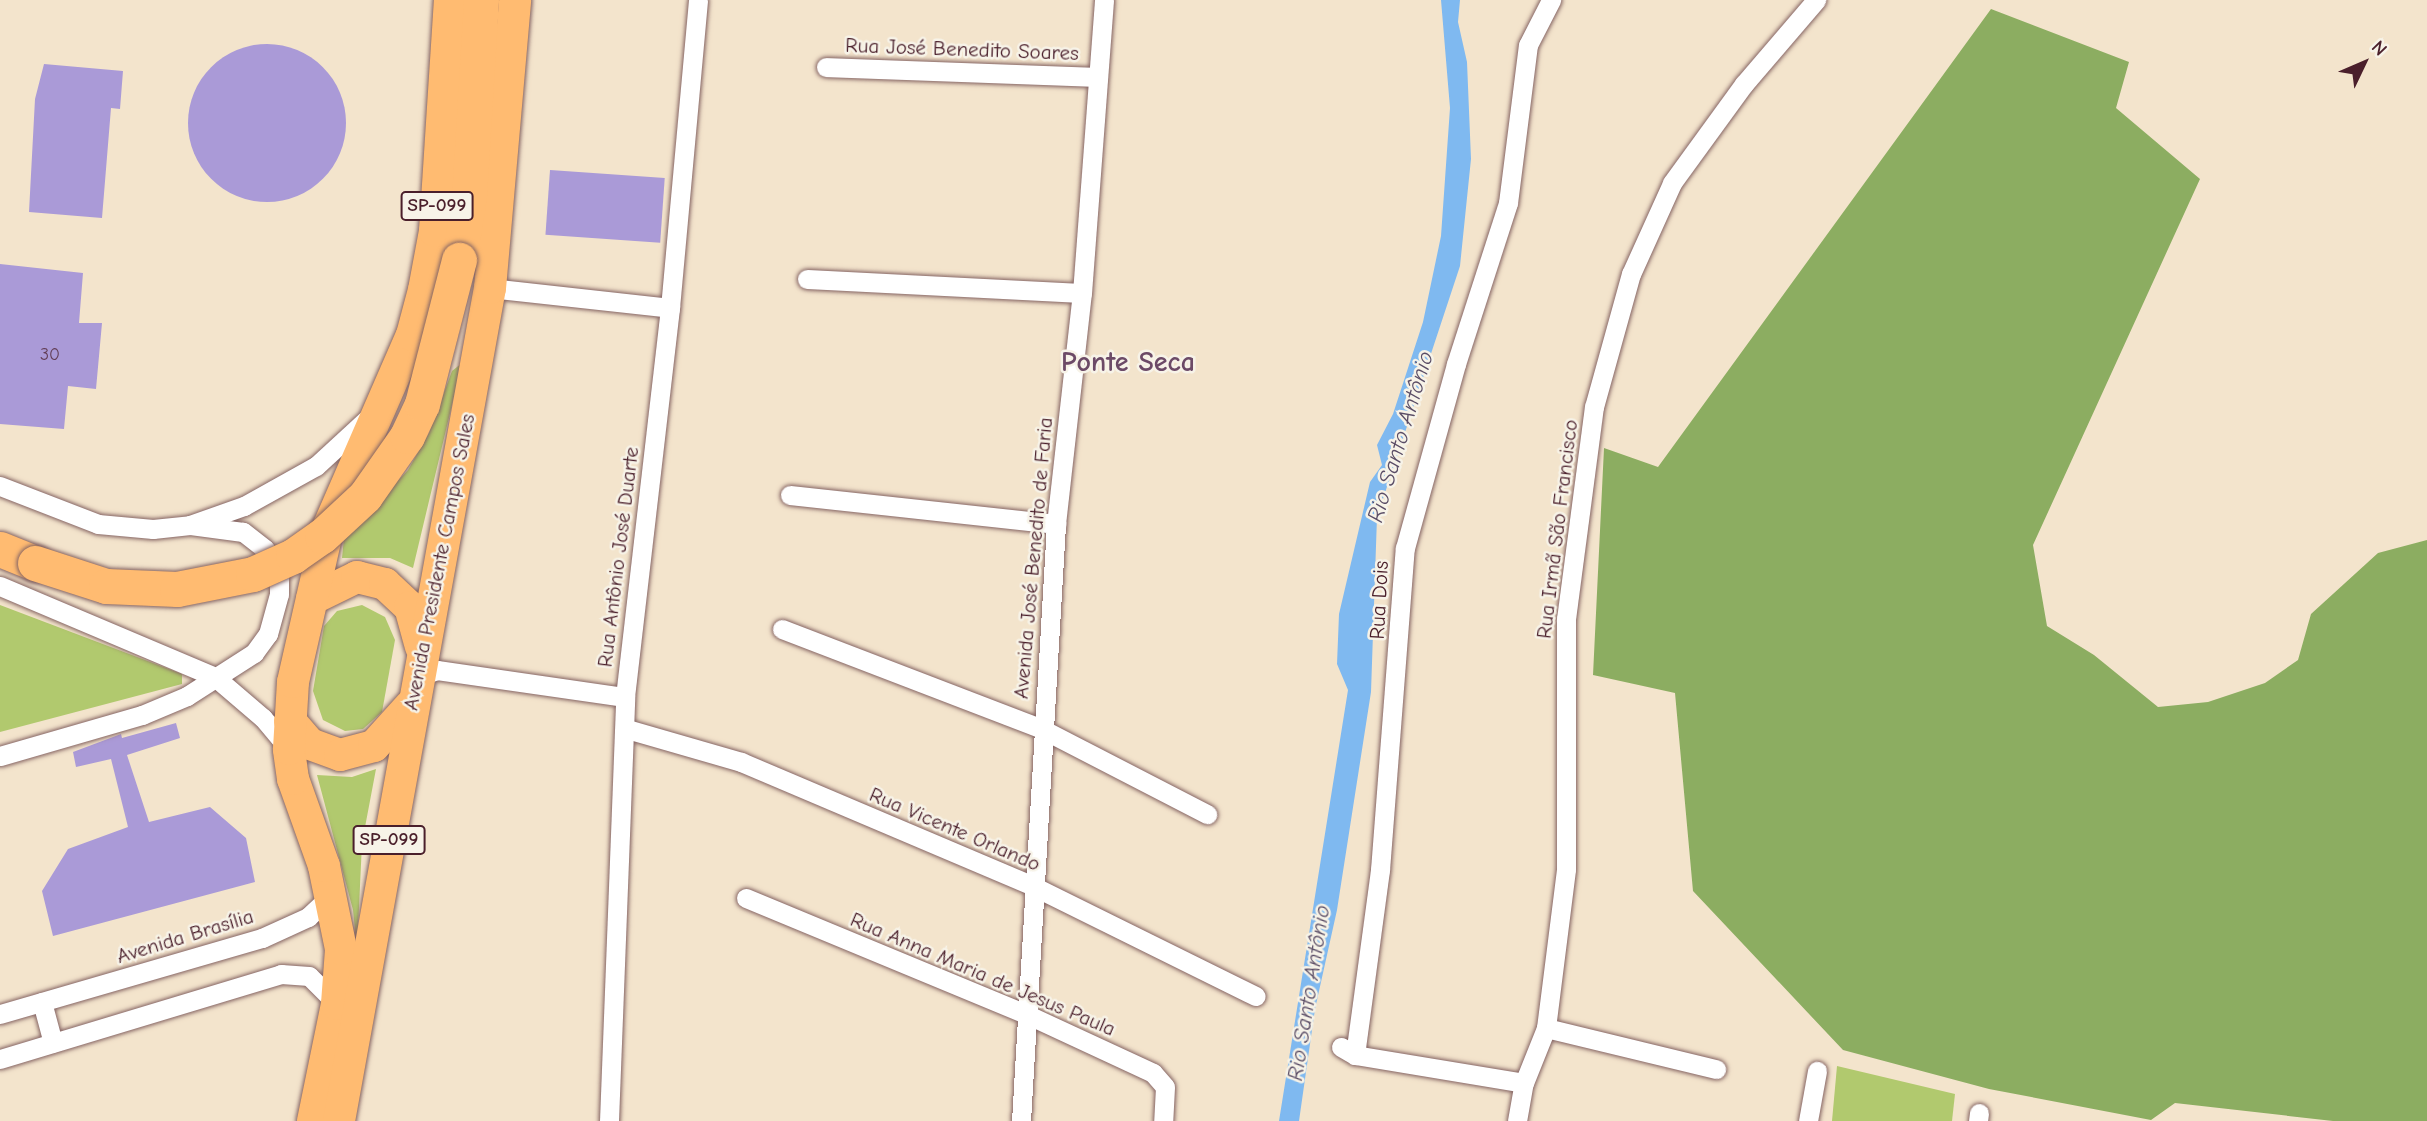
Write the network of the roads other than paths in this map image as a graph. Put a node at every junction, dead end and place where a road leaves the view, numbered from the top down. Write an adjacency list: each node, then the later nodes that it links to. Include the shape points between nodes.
1 (450, 0): 14 (main road, SP-099, via 435,231 412,335)
2 (481, 0): 19 (highway, bridge, via 469,197 459,260 422,404 407,436 365,496 293,556 253,574 177,589 106,586)
3 (515, 0): 11 (main road, Avenida Presidente Campos Sales / SP-099)
4 (698, 0): 13 (street, Rua Antônio José Duarte)
5 (1104, 0): 9 (street, Avenida José Benedito de Faria)
6 (1551, 0): 44 (street, Rua Dois, via 1528,45 1508,203 1456,364 1405,548 1380,870 1348,1051)
7 (1816, 0): 39 (street, Rua Irmã São Francisco, via 1744,84 1672,183 1631,274 1594,407 1566,619 1566,869)
8 (826, 67): 9 (street, Rua José Benedito Soares)
9 (1096, 77): 12 (street, Avenida José Benedito de Faria)
10 (807, 279): 12 (street)
11 (490, 288): 13 (street); 24 (main road, Avenida Presidente Campos Sales / SP-099)
12 (1082, 293): 17 (street, Avenida José Benedito de Faria)
13 (670, 308): 25 (street, Rua Antônio José Duarte)
14 (382, 404): 18 (street, via 316,466 244,506); 21 (main road, SP-099, via 328,528)
15 (0, 486): 18 (street, via 98,524 153,529)
16 (790, 495): 17 (street)
17 (1056, 524): 27 (street, Avenida José Benedito de Faria)
18 (190, 525): 23 (street, via 226,527 255,539 279,577 268,634 254,653)
19 (0, 548)
20 (0, 586): 23 (street)
21 (312, 599): 24 (main road, SP-099, via 357,577 385,584 410,607 416,620); 28 (main road, SP-099, via 293,682)
22 (782, 629): 27 (street)
23 (215, 677): 28 (street); 29 (street, via 142,715)
24 (418, 688): 25 (street, via 437,670); 28 (main road, SP-099, via 382,740 358,753 340,755); 46 (main road, Avenida Presidente Campos Sales / SP-099)
25 (625, 697): 26 (street, Rua Antônio José Duarte)
26 (627, 729): 31 (street, Rua Vicente Orlando, via 741,762); 47 (street, Rua Antônio José Duarte)
27 (1042, 729): 30 (street); 31 (street, Avenida José Benedito de Faria)
28 (290, 735): 32 (main road, SP-099, via 293,779)
29 (0, 756)
30 (1207, 814)
31 (1035, 887): 34 (street, Rua Vicente Orlando); 38 (street, Avenida José Benedito de Faria)
32 (332, 895): 35 (street, Avenida Brasília, via 308,917 262,938); 36 (main road, SP-099, via 341,949)
33 (746, 898): 38 (street, Rua Anna Maria de Jesus Paula)
34 (1256, 996)
35 (42, 1002): 37 (street, Avenida Brasília); 40 (street)
36 (337, 1004): 40 (street, via 309,976 281,974); 45 (main road, SP-099)
37 (0, 1014)
38 (1026, 1014): 48 (street, Avenida José Benedito de Faria); 49 (street, Rua Anna Maria de Jesus Paula, via 1153,1073 1165,1087)
39 (1546, 1028): 42 (street); 44 (street, Rua Irmã São Francisco)
40 (53, 1043): 41 (street)
41 (0, 1059)
42 (1716, 1069)
43 (1817, 1071): 51 (street)
44 (1524, 1083): 50 (street, Rua Irmã São Francisco)
45 (313, 1121)
46 (339, 1121)
47 (609, 1121)
48 (1021, 1121)
49 (1163, 1121)
50 (1517, 1121)
51 (1808, 1121)

